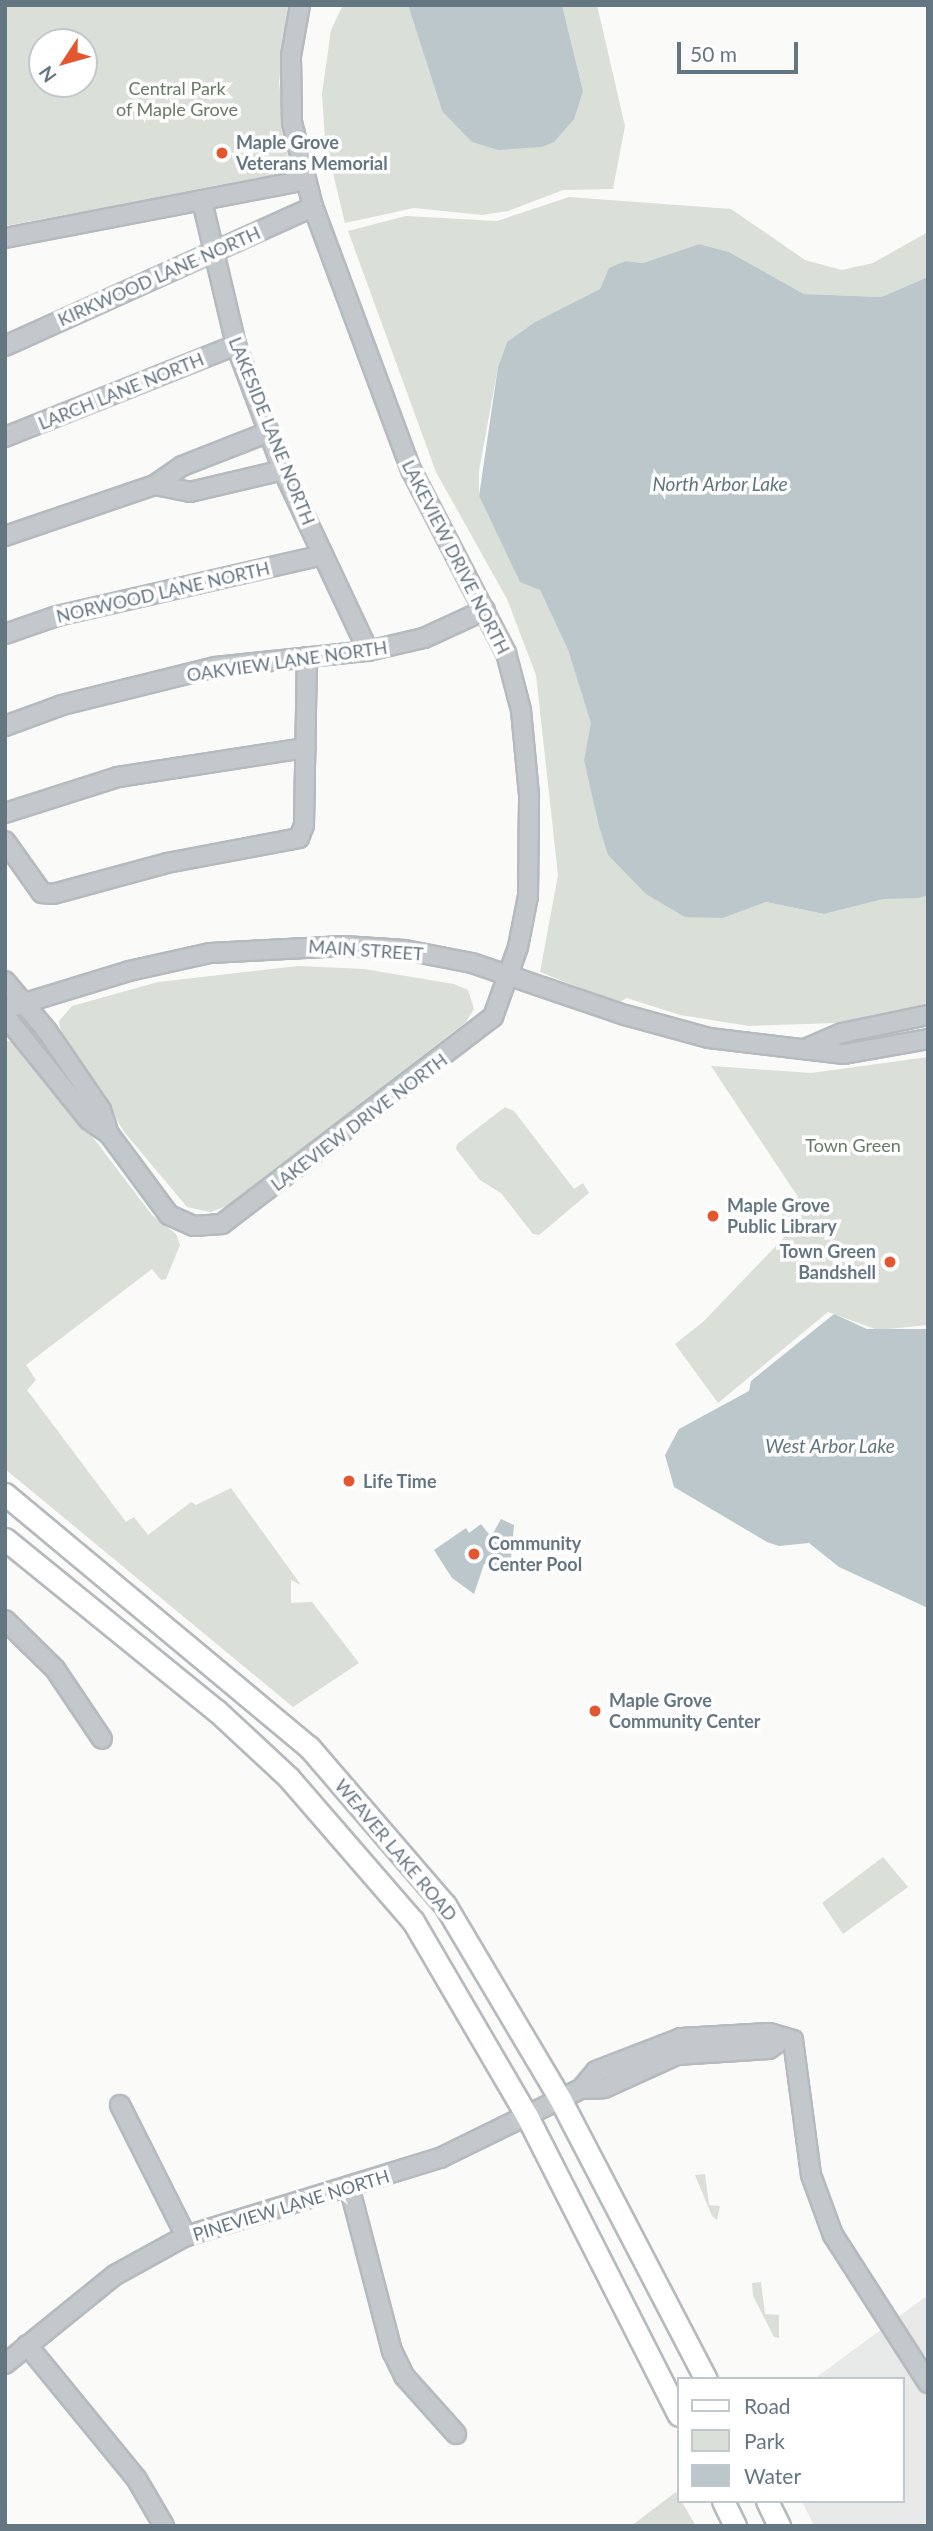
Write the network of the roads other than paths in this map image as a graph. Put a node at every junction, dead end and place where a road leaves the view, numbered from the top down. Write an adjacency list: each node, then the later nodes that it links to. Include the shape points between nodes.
1 (300, 5): 2 (street, LAKEVIEW DRIVE NORTH, via 291,56 292,121)
2 (305, 180): 3 (street); 4 (street, LAKEVIEW DRIVE NORTH)
3 (202, 201): 5 (street); 6 (street, LAKESIDE LANE NORTH)
4 (313, 207): 6 (street, KIRKWOOD LANE NORTH); 15 (street, LAKEVIEW DRIVE NORTH, via 411,470)
5 (5, 239)
6 (211, 253): 7 (street, LAKESIDE LANE NORTH); 8 (street, KIRKWOOD LANE NORTH)
7 (236, 345): 9 (street, LAKESIDE LANE NORTH); 10 (street, LARCH LANE NORTH)
8 (5, 346)
9 (269, 432): 11 (street, LAKESIDE LANE NORTH); 12 (street, via 182,466)
10 (5, 437)
11 (283, 470): 12 (street, via 190,492); 14 (street, LAKESIDE LANE NORTH)
12 (155, 485): 13 (street)
13 (5, 536)
14 (323, 555): 16 (street, NORWOOD LANE NORTH, via 57,616); 17 (street, LAKESIDE LANE NORTH)
15 (485, 610): 17 (street, OAKVIEW LANE NORTH, via 424,638); 23 (street, LAKEVIEW DRIVE NORTH, via 506,653 521,710 529,795 528,896)
16 (5, 634)
17 (368, 651): 18 (street, OAKVIEW LANE NORTH)
18 (307, 657): 19 (street, OAKVIEW LANE NORTH, via 215,667 62,705); 20 (street)
19 (5, 726)
20 (306, 748): 21 (street, via 118,777); 22 (street, via 304,825 299,838 289,844 167,863 42,894)
21 (5, 813)
22 (5, 841)
23 (506, 975): 25 (street, MAIN STREET, via 405,950 274,947 169,961); 30 (street, MAIN STREET, via 673,1030); 31 (street, LAKEVIEW DRIVE NORTH, via 500,1007 478,1030 222,1224 194,1226 169,1215)
24 (5, 981): 25 (street)
25 (23, 1002): 26 (street, MAIN STREET); 31 (street, via 101,1110)
26 (5, 1009)
27 (5, 1016): 31 (street, via 89,1120)
28 (928, 1016): 30 (street, via 842,1033)
29 (928, 1039): 30 (street, MAIN STREET, via 844,1054)
30 (805, 1049)
31 (109, 1134)
32 (5, 1494): 36 (main road, WEAVER LAKE ROAD, via 309,1747 445,1905)
33 (5, 1539): 38 (main road, WEAVER LAKE ROAD, via 217,1711 289,1777 413,1921)
34 (5, 1620): 35 (street, via 55,1669)
35 (102, 1739)
36 (560, 2099): 38 (street, PINEVIEW LANE NORTH); 43 (main road, WEAVER LAKE ROAD); 44 (street, PINEVIEW LANE NORTH, via 581,2088 604,2088 677,2055 769,2049 787,2040 811,2175 833,2235)
37 (120, 2105): 40 (street)
38 (527, 2116): 39 (street, PINEVIEW LANE NORTH, via 440,2158); 45 (main road, WEAVER LAKE ROAD)
39 (349, 2186): 40 (street, PINEVIEW LANE NORTH); 46 (street, via 391,2351 404,2376)
40 (186, 2236): 41 (street, PINEVIEW LANE NORTH, via 115,2275)
41 (27, 2345): 42 (street, PINEVIEW LANE NORTH); 49 (street, via 136,2477)
42 (5, 2364)
43 (705, 2377)
44 (928, 2384)
45 (678, 2413)
46 (456, 2434)
47 (724, 2503): 50 (main road)
48 (768, 2503): 51 (main road)
49 (164, 2526)
50 (736, 2526)
51 (779, 2526)

